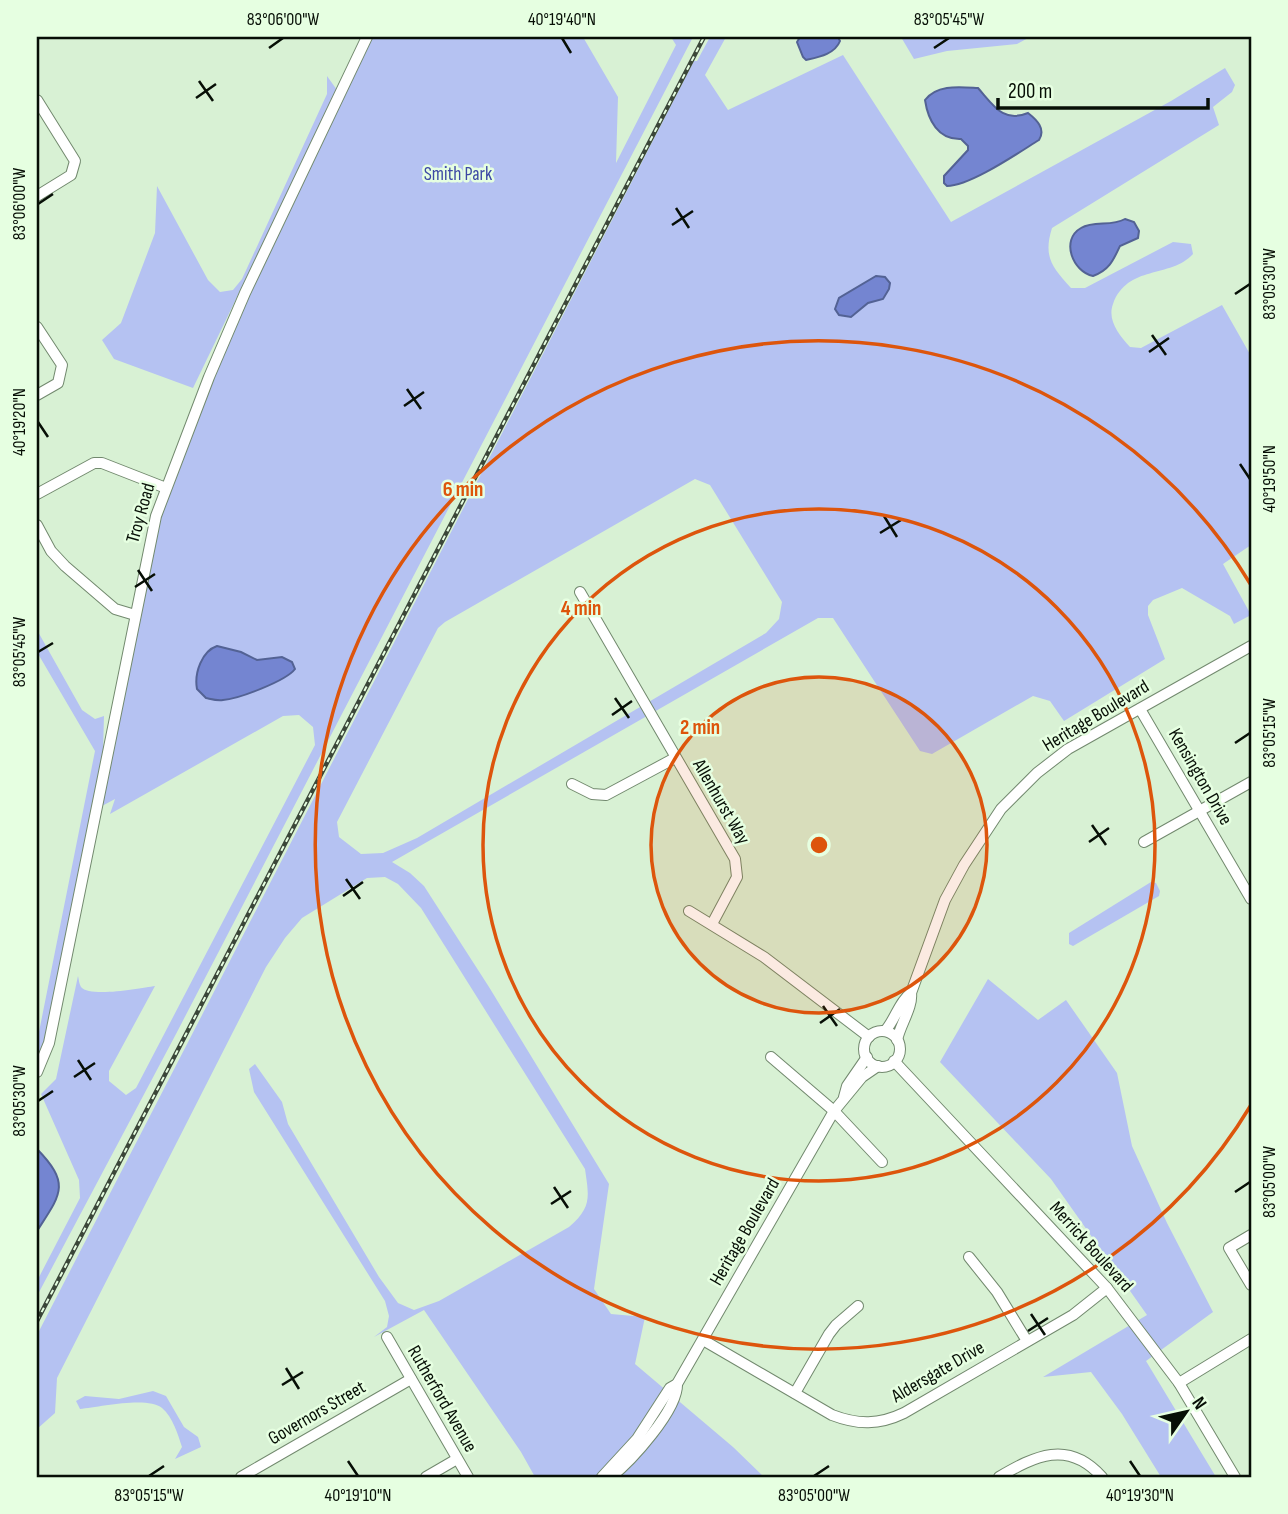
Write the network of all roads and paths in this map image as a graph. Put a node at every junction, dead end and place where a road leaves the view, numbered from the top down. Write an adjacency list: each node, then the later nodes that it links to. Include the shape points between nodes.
1 (368, 37): 6 (street, Troy Road, via 245,293)
2 (37, 100): 3 (street, via 75,161 71,175)
3 (37, 196)
4 (37, 327): 5 (street, via 62,365 58,383)
5 (37, 395)
6 (166, 488): 7 (street, via 94,463); 10 (street, Troy Road)
7 (37, 494)
8 (37, 525): 10 (street, via 65,566 115,609)
9 (580, 593): 13 (street, Allenhurst Way)
10 (135, 615): 29 (street, Troy Road, via 50,1044)
11 (1251, 646): 12 (street, Heritage Boulevard)
12 (1140, 709): 16 (street, Kensington Drive); 21 (street, Heritage Boulevard, via 1068,749 1001,809 945,900)
13 (675, 758): 15 (street, via 606,795); 20 (street, Allenhurst Way, via 735,859 733,886)
14 (1251, 782): 16 (street)
15 (572, 784)
16 (1199, 811): 17 (street); 18 (street, Kensington Drive)
17 (1144, 842)
18 (1251, 899)
19 (689, 911): 20 (street)
20 (712, 923): 23 (street)
21 (911, 993): 22 (street, Heritage Boulevard); 24 (street, Heritage Boulevard)
22 (885, 1031): 23 (street); 24 (street)
23 (869, 1037): 26 (street)
24 (897, 1040): 27 (street, via 900,1051)
25 (771, 1057): 31 (street)
26 (867, 1057): 28 (street); 30 (street, Heritage Boulevard, via 846,1086)
27 (894, 1061): 28 (street); 36 (street, Merrick Boulevard)
28 (878, 1066): 30 (street, Heritage Boulevard)
29 (37, 1072)
30 (844, 1097): 31 (street, Heritage Boulevard)
31 (834, 1111): 32 (street); 40 (street, Heritage Boulevard)
32 (882, 1163)
33 (1251, 1235): 35 (street, via 1229,1248)
34 (969, 1257): 41 (street)
35 (1251, 1285)
36 (1107, 1288): 41 (street, Aldersgate Drive, via 1073,1315); 43 (street, Merrick Boulevard)
37 (858, 1306): 45 (street, via 835,1325)
38 (387, 1337): 42 (street, Rutherford Avenue)
39 (1251, 1339): 43 (street)
40 (703, 1340): 44 (street, Heritage Boulevard); 45 (street, Aldersgate Drive)
41 (1027, 1341): 45 (street, Aldersgate Drive, via 885,1421 847,1420)
42 (411, 1379): 46 (street, Rutherford Avenue); 47 (street, Governors Street)
43 (1179, 1383): 54 (street, Merrick Boulevard)
44 (677, 1384): 50 (street, Heritage Boulevard); 51 (street, Heritage Boulevard, via 678,1392 658,1426)
45 (795, 1393)
46 (457, 1459): 48 (street); 49 (street, Rutherford Avenue)
47 (241, 1477)
48 (426, 1477)
49 (468, 1477)
50 (602, 1477)
51 (611, 1477)
52 (999, 1477): 53 (street, via 1034,1458 1058,1454 1086,1463)
53 (1101, 1477)
54 (1235, 1477)

